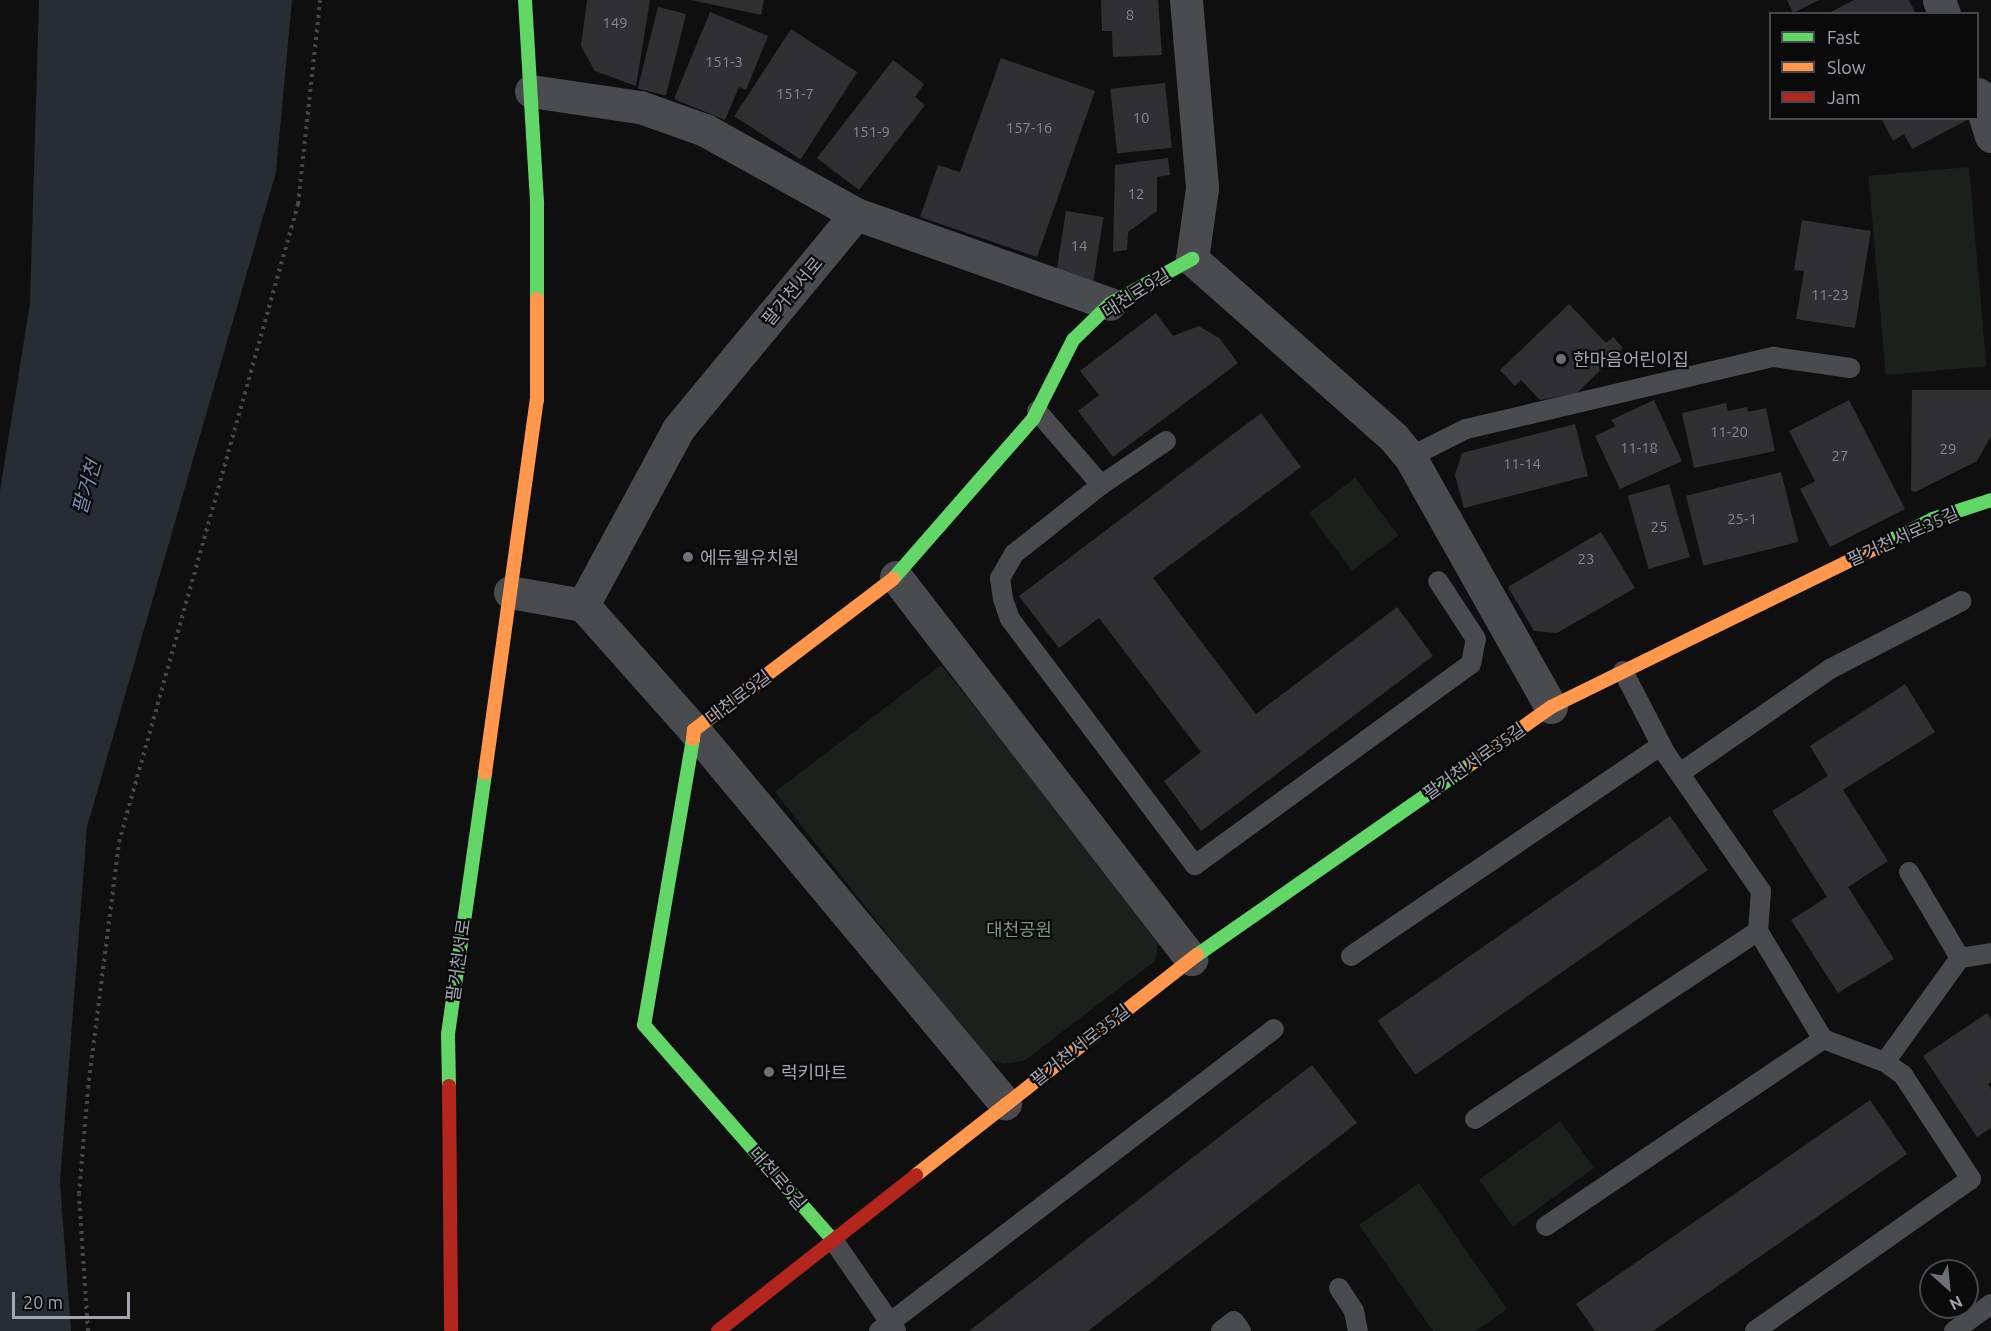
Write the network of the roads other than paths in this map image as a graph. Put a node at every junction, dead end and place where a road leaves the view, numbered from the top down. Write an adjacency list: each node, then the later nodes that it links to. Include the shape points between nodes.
1 (525, 0): 3 (street, 팔거천서로)
2 (1186, 0): 7 (street, 대천로9길, via 1202,188)
3 (531, 91): 6 (street, via 639,107 705,130); 17 (street, 팔거천서로, via 537,205 537,400)
4 (1979, 99): 5 (street)
5 (1991, 136)
6 (856, 214): 8 (street); 19 (street, 팔거천서로, via 678,429)
7 (1192, 259): 8 (street, 대천로9길); 12 (street, 대천로9길)
8 (1110, 304): 10 (street, 대천로9길, via 1073,340)
9 (1850, 368): 12 (lane, via 1774,357)
10 (1037, 411): 13 (lane); 15 (street, 대천로9길)
11 (1166, 441): 13 (lane)
12 (1402, 447): 21 (street, 대천로9길)
13 (1101, 485): 16 (lane, via 1014,554 1000,578 1003,599 1010,619 1196,865 1471,663 1476,639)
14 (1991, 500): 20 (street, 팔거천서로35길, via 1933,519)
15 (896, 577): 22 (street, 대천로9길); 30 (street)
16 (1438, 580)
17 (510, 592): 19 (street); 41 (street, 팔거천서로, via 448,1034)
18 (1962, 601): 24 (lane, via 1830,669)
19 (583, 605): 22 (street)
20 (1623, 672): 21 (street, 팔거천서로35길); 23 (lane)
21 (1551, 707): 30 (street, 팔거천서로35길)
22 (694, 730): 34 (street); 37 (street, 대천로9길, via 644,1025)
23 (1661, 745): 24 (lane); 28 (lane)
24 (1680, 773): 26 (lane, via 1761,891)
25 (1909, 872): 29 (lane)
26 (1758, 931): 32 (lane); 35 (lane)
27 (1991, 953): 29 (lane)
28 (1351, 956)
29 (1960, 958): 33 (lane)
30 (1191, 959): 34 (street, 팔거천서로35길)
31 (1274, 1029): 40 (lane)
32 (1823, 1039): 33 (lane); 36 (lane)
33 (1885, 1062): 46 (lane, via 1903,1075 1971,1179)
34 (1005, 1103): 37 (street, 팔거천서로35길)
35 (1475, 1119)
36 (1546, 1226)
37 (833, 1240): 40 (lane); 42 (street, 팔거천서로35길)
38 (1339, 1288): 45 (lane, via 1354,1311)
39 (1991, 1304): 47 (lane)
40 (889, 1328)
41 (451, 1331)
42 (718, 1331)
43 (1221, 1331): 44 (lane, via 1234,1321)
44 (1241, 1331)
45 (1358, 1331)
46 (1755, 1331)
47 (1954, 1331)

